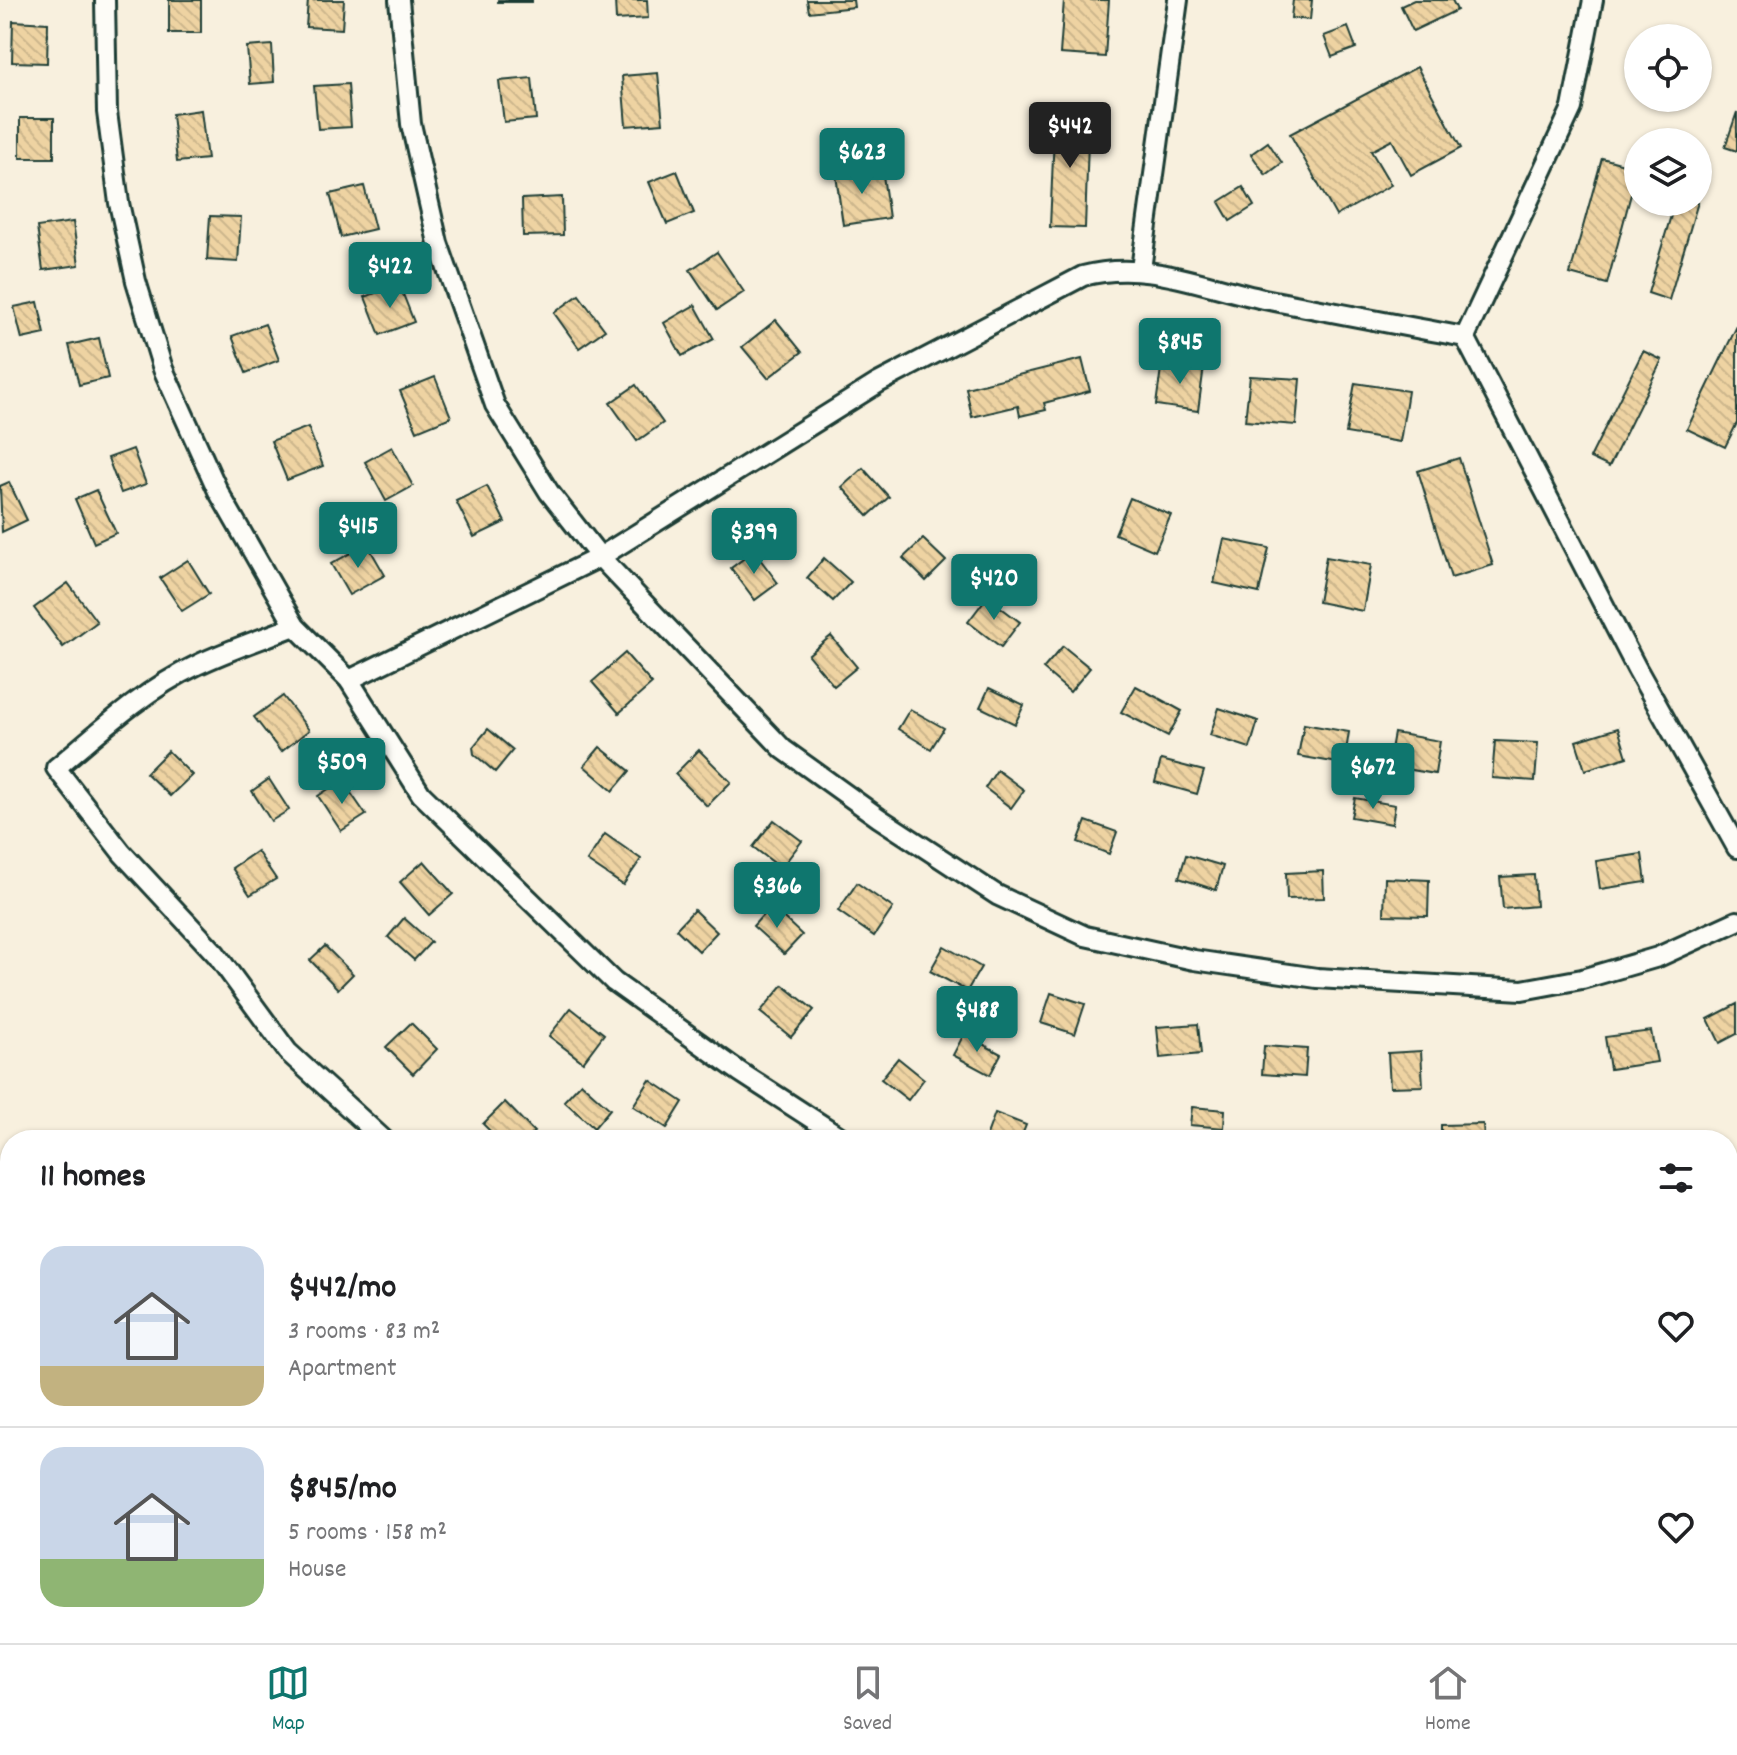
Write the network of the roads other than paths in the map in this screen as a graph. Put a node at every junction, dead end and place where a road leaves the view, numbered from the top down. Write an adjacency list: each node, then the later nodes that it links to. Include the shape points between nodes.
1 (105, 0): 8 (lane, via 107,112 119,203 149,325 218,491)
2 (399, 0): 7 (lane, via 411,124 438,243 462,316 495,405 549,492)
3 (1178, 0): 5 (lane)
4 (1593, 0): 6 (lane, via 1572,108)
5 (1141, 269): 6 (lane); 7 (lane, via 1106,270 1062,285 878,383)
6 (1465, 337): 10 (lane, via 1637,669)
7 (600, 557): 9 (lane); 11 (lane, via 783,749 997,895 1085,936 1194,960 1317,978 1522,990 1658,957)
8 (295, 626): 9 (lane); 12 (lane, via 163,684 56,768 122,853 216,954 288,1052)
9 (349, 680): 13 (lane, via 421,794 614,982)
10 (1737, 848)
11 (1737, 921)
12 (373, 1130)
13 (830, 1130)

